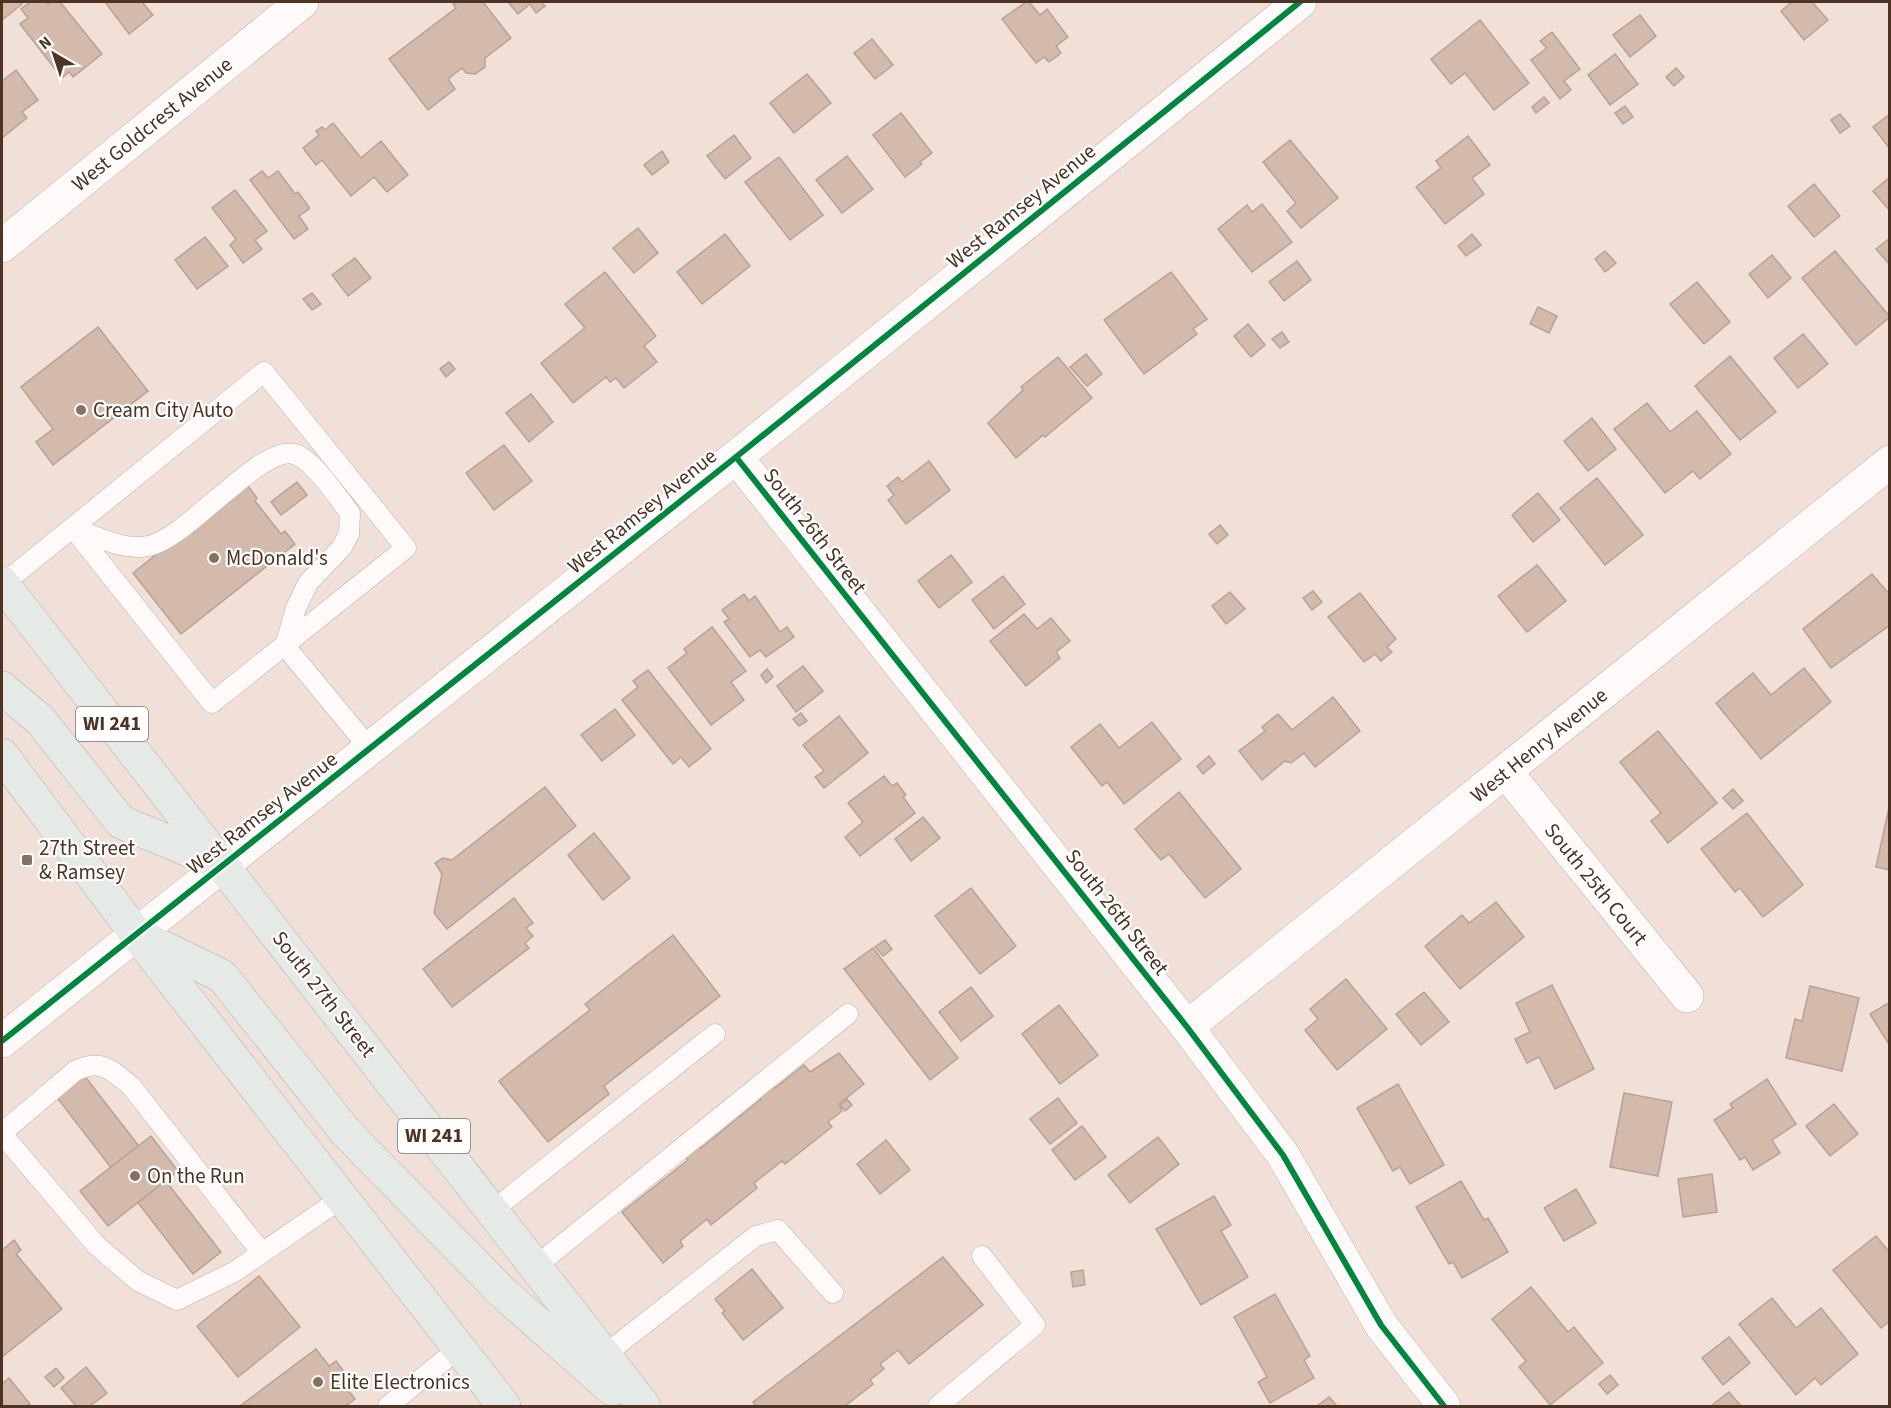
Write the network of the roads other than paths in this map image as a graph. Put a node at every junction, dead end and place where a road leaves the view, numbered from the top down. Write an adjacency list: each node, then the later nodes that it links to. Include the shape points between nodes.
1 (302, 2): 3 (street, West Goldcrest Avenue)
2 (1300, 2): 4 (street, West Ramsey Avenue)
3 (2, 246)
4 (736, 457): 10 (street, West Ramsey Avenue); 17 (street, South 26th Street)
5 (1890, 462): 12 (street, West Henry Avenue)
6 (73, 528): 7 (lane); 8 (lane, via 212,703); 8 (lane, via 129,547 150,546 170,536 253,470 277,455 294,454 310,464 350,513 349,534 308,583); 8 (lane, via 264,372 406,548)
7 (2, 584): 13 (main road, South 27th Street / WI 241)
8 (285, 646): 10 (lane)
9 (2, 688): 13 (main road, via 40,720 121,822)
10 (370, 749): 13 (street, West Ramsey Avenue)
11 (2, 755): 14 (main road)
12 (1506, 772): 15 (street, South 25th Court); 17 (street, West Henry Avenue)
13 (224, 865): 14 (street, West Ramsey Avenue); 22 (main road, South 27th Street / WI 241)
14 (137, 935): 19 (street, West Ramsey Avenue); 21 (main road); 28 (main road, via 222,976 345,1131 502,1292)
15 (1687, 996)
16 (848, 1014): 25 (lane)
17 (1187, 1028): 34 (street, South 26th Street, via 1283,1155 1381,1325)
18 (715, 1034): 22 (lane)
19 (2, 1041)
20 (2, 1133): 23 (lane, via 97,1246 138,1281 177,1300 234,1272); 23 (lane, via 75,1071 88,1065 107,1067 131,1086)
21 (342, 1198): 23 (lane); 27 (main road)
22 (492, 1211): 25 (main road, South 27th Street / WI 241)
23 (262, 1253)
24 (982, 1256): 33 (lane, via 1035,1324)
25 (536, 1266): 28 (main road, South 27th Street / WI 241)
26 (833, 1293): 28 (lane, via 778,1230 756,1236)
27 (459, 1348): 29 (lane); 30 (main road)
28 (596, 1361): 31 (main road); 32 (main road, South 27th Street / WI 241)
29 (387, 1407)
30 (504, 1407)
31 (631, 1407)
32 (644, 1407)
33 (938, 1407)
34 (1444, 1407)

